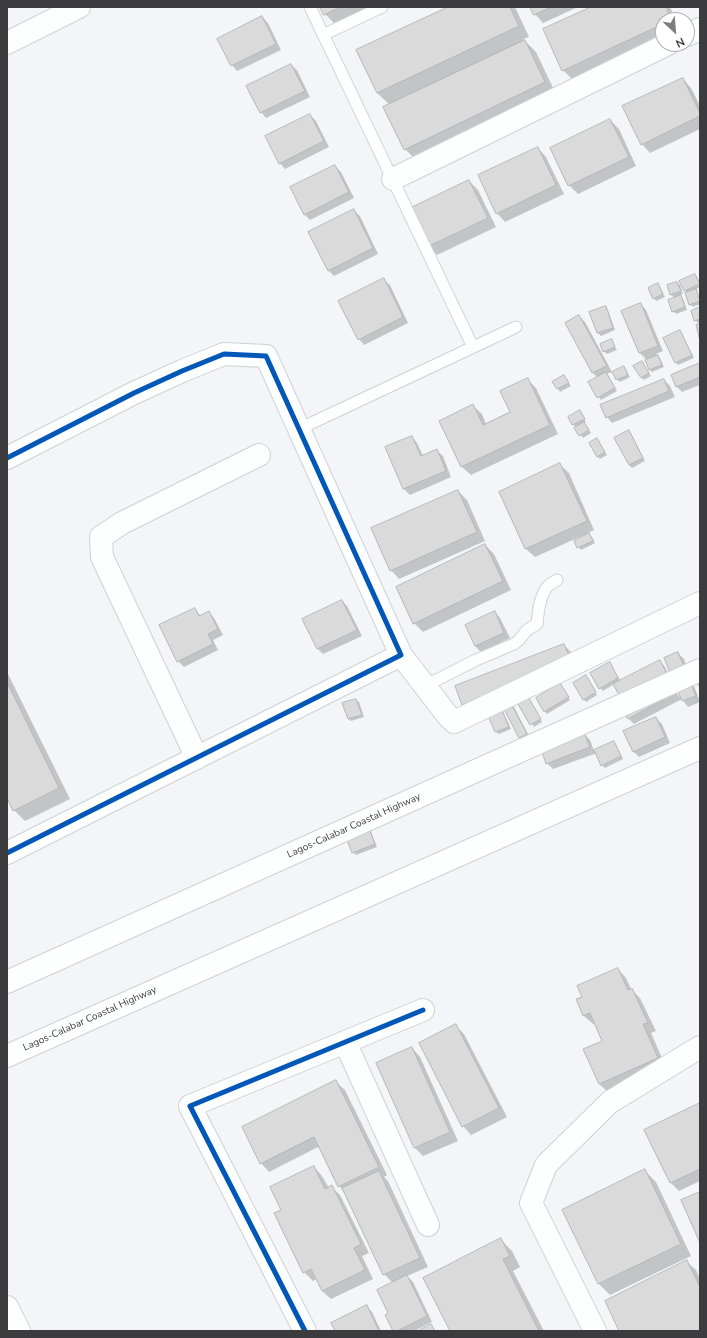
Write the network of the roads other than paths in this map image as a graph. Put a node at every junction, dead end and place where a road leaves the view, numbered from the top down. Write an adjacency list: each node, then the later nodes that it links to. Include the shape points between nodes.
1 (79, 7): 5 (main road)
2 (310, 7): 4 (lane)
3 (382, 7): 4 (lane)
4 (324, 35): 7 (lane)
5 (7, 43)
6 (655, 50): 7 (main road)
7 (392, 179): 9 (lane)
8 (516, 327): 9 (lane)
9 (473, 347): 10 (lane)
10 (299, 429): 12 (main road, via 266,356 224,354 134,393); 15 (main road)
11 (259, 455): 19 (main road, via 122,523 101,537 102,557)
12 (7, 458)
13 (557, 580): 17 (lane, via 548,585 545,591 538,607 537,624 527,630 519,640)
14 (700, 603): 17 (main road, via 454,722)
15 (402, 655): 17 (main road); 19 (main road)
16 (700, 670): 21 (main road, Lagos-Calabar Coastal Highway)
17 (425, 686)
18 (700, 748): 25 (main road, Lagos-Calabar Coastal Highway)
19 (197, 758): 20 (main road)
20 (7, 852)
21 (7, 982)
22 (423, 1010): 23 (main road)
23 (345, 1042): 26 (main road); 29 (main road, via 190,1106)
24 (700, 1047): 30 (main road, via 610,1102 546,1166 531,1204)
25 (7, 1056)
26 (428, 1225)
27 (7, 1307): 28 (main road)
28 (18, 1331)
29 (305, 1331)
30 (595, 1331)

